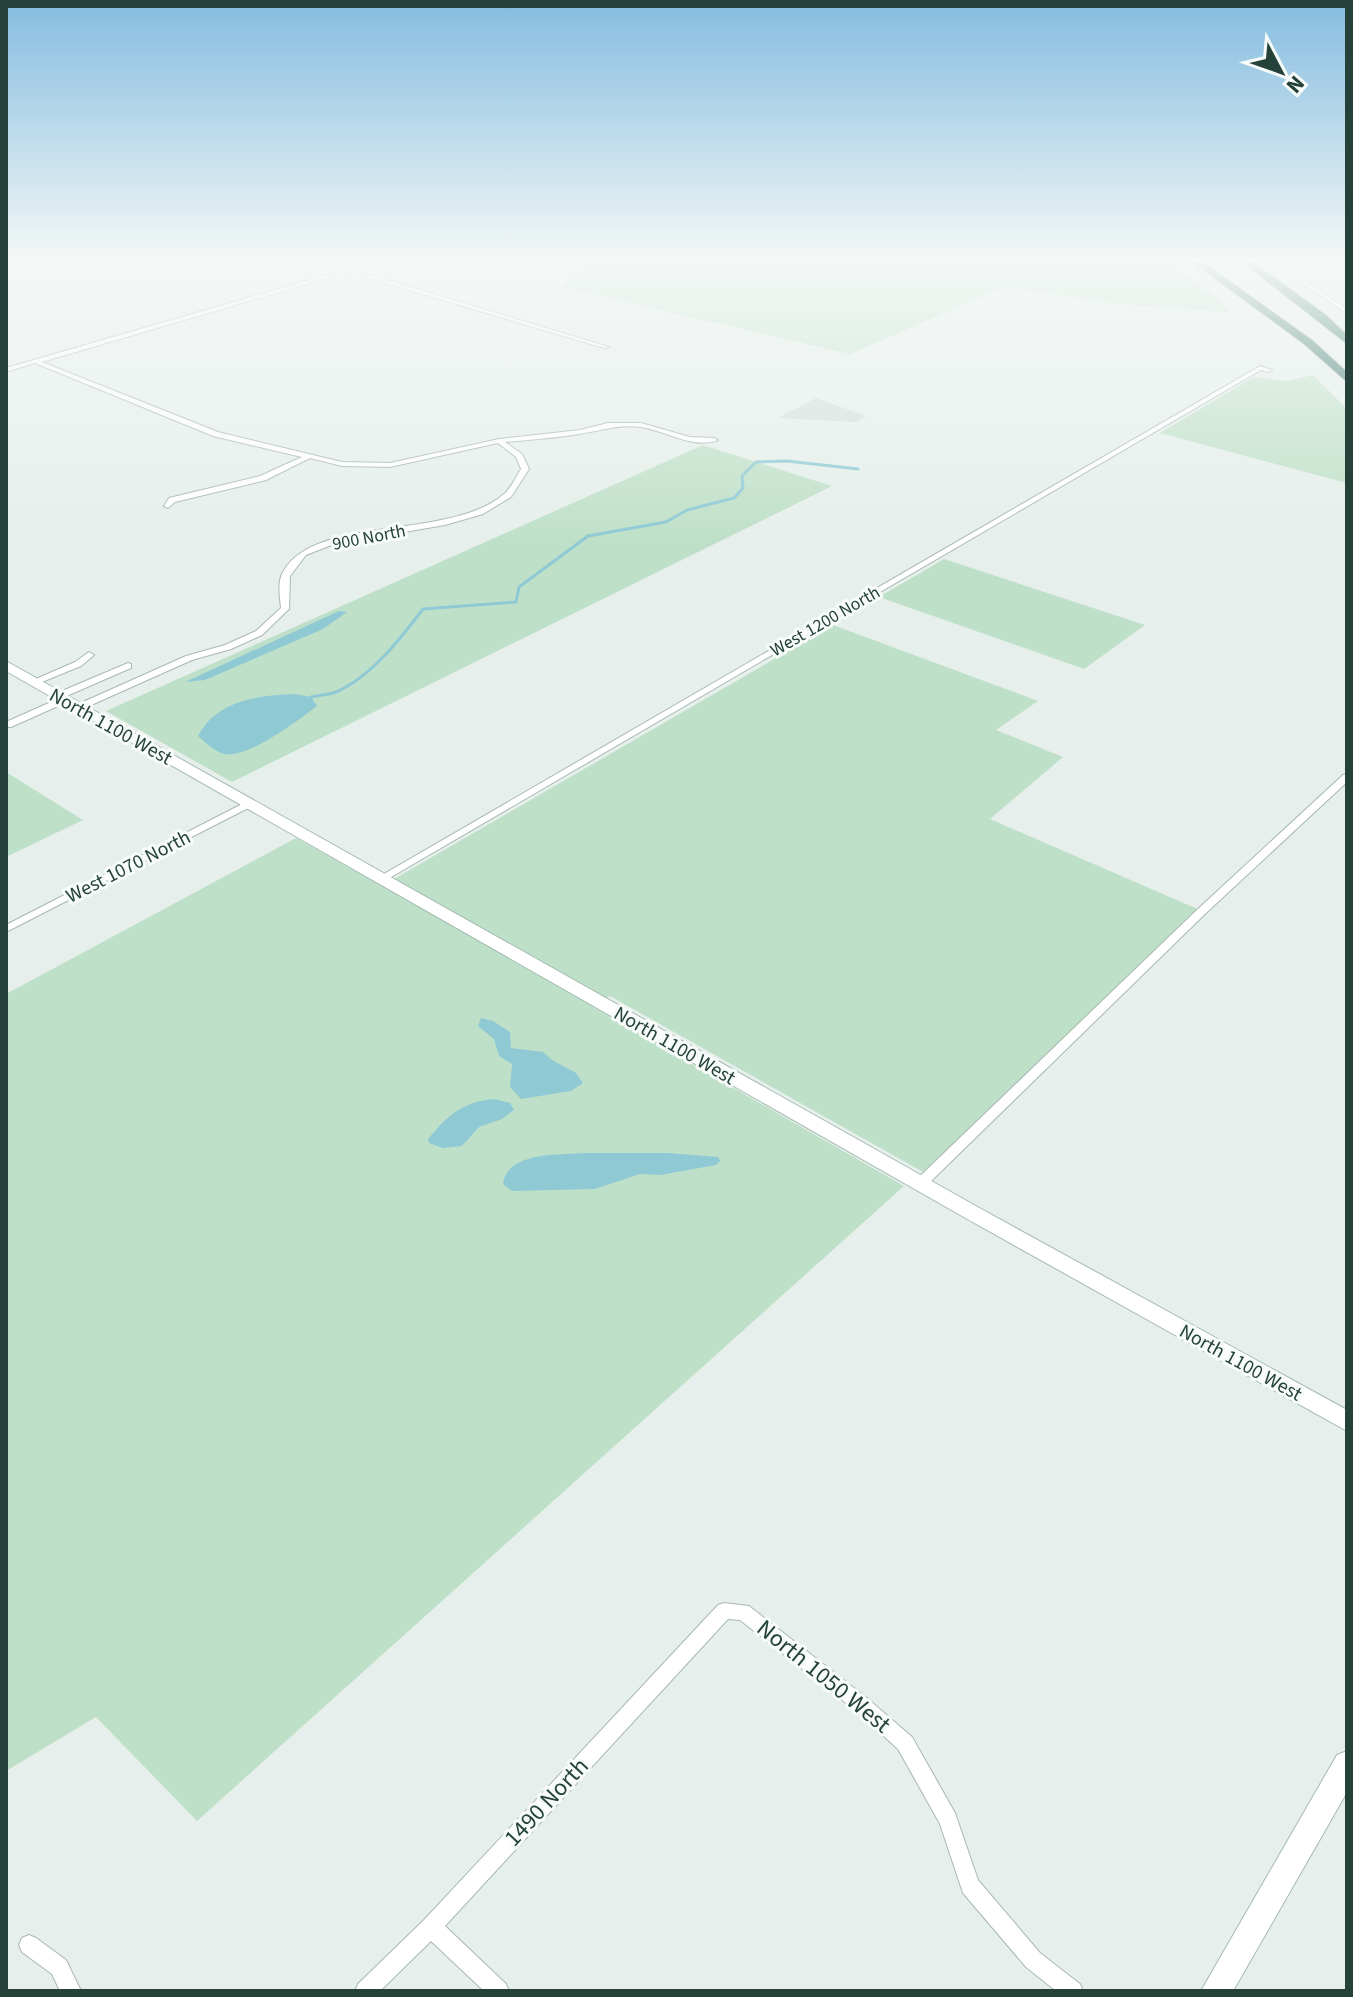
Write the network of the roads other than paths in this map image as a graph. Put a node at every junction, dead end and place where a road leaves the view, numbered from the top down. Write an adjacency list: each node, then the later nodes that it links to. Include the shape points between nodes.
1 (55, 355): 3 (street)
2 (1322, 355): 6 (highway)
3 (35, 361): 4 (street); 9 (street, via 216,434)
4 (6, 370)
5 (1269, 370): 19 (street, West 1200 North, via 1260,368)
6 (1347, 378)
7 (714, 440): 8 (street, via 641,425 608,425)
8 (499, 441): 9 (street, via 390,465 342,464); 15 (street, 900 North, via 519,456 525,469 520,485 506,497 463,518 319,546 289,568 285,609 259,633)
9 (309, 456): 10 (street, via 263,478 172,500)
10 (168, 506)
11 (89, 655): 14 (street)
12 (128, 666): 15 (street)
13 (8, 668): 14 (street, North 1100 West)
14 (34, 682): 15 (street, North 1100 West)
15 (66, 701): 16 (street); 18 (street, North 1100 West)
16 (8, 725)
17 (1347, 777): 21 (street)
18 (250, 803): 19 (street, North 1100 West); 20 (street, West 1070 North)
19 (382, 878): 21 (street, North 1100 West)
20 (6, 929)
21 (920, 1184): 22 (street, North 1100 West)
22 (1347, 1421)
23 (724, 1611): 25 (street, 1490 North); 30 (street, North 1050 West, via 743,1612 905,1743 948,1820 970,1886 1033,1960)
24 (1347, 1765): 31 (street)
25 (431, 1927): 28 (street, 1490 North); 29 (street)
26 (29, 1945): 27 (street, via 59,1967)
27 (71, 1991)
28 (365, 1991)
29 (499, 1991)
30 (1073, 1991)
31 (1216, 1991)

